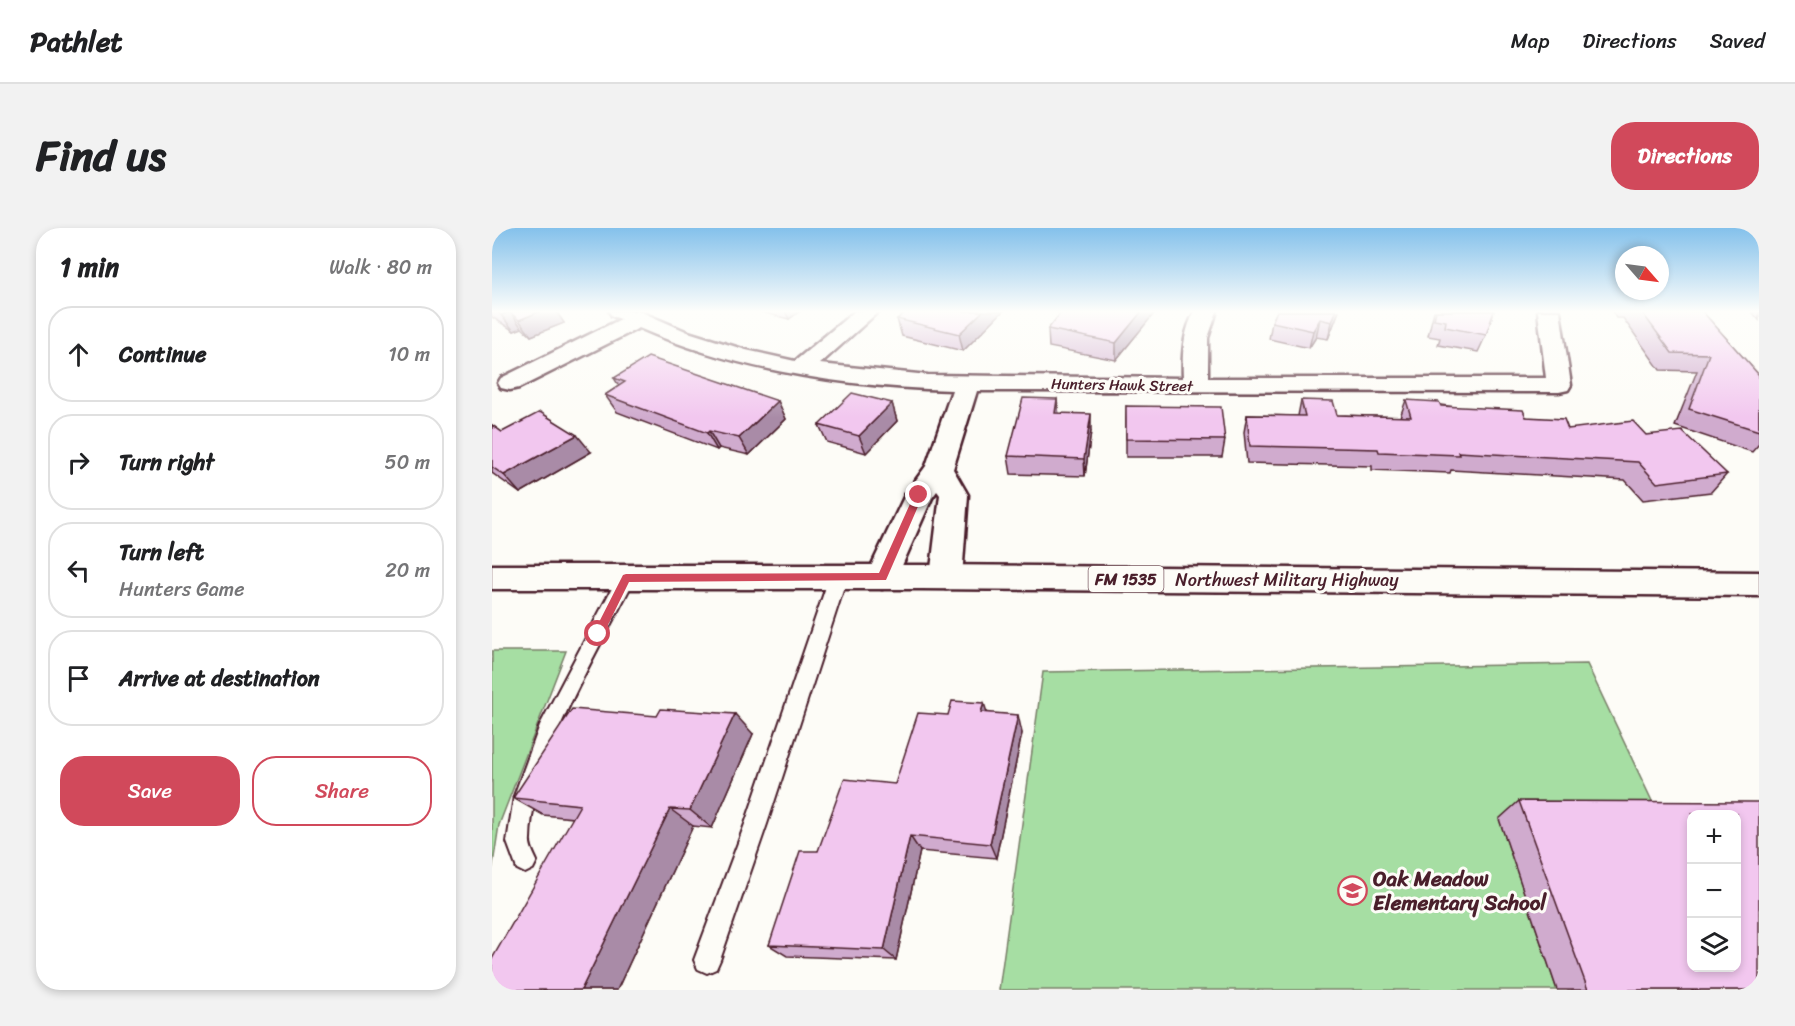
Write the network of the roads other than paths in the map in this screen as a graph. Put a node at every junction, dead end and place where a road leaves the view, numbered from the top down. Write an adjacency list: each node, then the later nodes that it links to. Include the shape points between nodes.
1 (574, 347): 7 (street)
2 (705, 347): 6 (street, Hunters Hawk Street)
3 (826, 347): 6 (street)
4 (1195, 347): 9 (street)
5 (1554, 347): 9 (street, Hunters Hawk Street, via 1559,385)
6 (800, 369): 8 (street, Hunters Hawk Street, via 916,383)
7 (510, 383)
8 (967, 384): 9 (street, Hunters Hawk Street); 10 (street)
9 (1196, 386)
10 (939, 469): 12 (street, via 919,495); 13 (street, via 954,495)
11 (492, 577): 14 (street, Northwest Military Highway / FM 1535)
12 (882, 577): 13 (street, Northwest Military Highway / FM 1535); 15 (street, Northwest Military Highway / FM 1535)
13 (946, 577): 16 (street, Northwest Military Highway / FM 1535)
14 (626, 578): 15 (street, Northwest Military Highway / FM 1535); 17 (lane, via 546,732 525,796 518,842)
15 (838, 578): 18 (lane)
16 (1759, 584)
17 (525, 861)
18 (707, 960)

